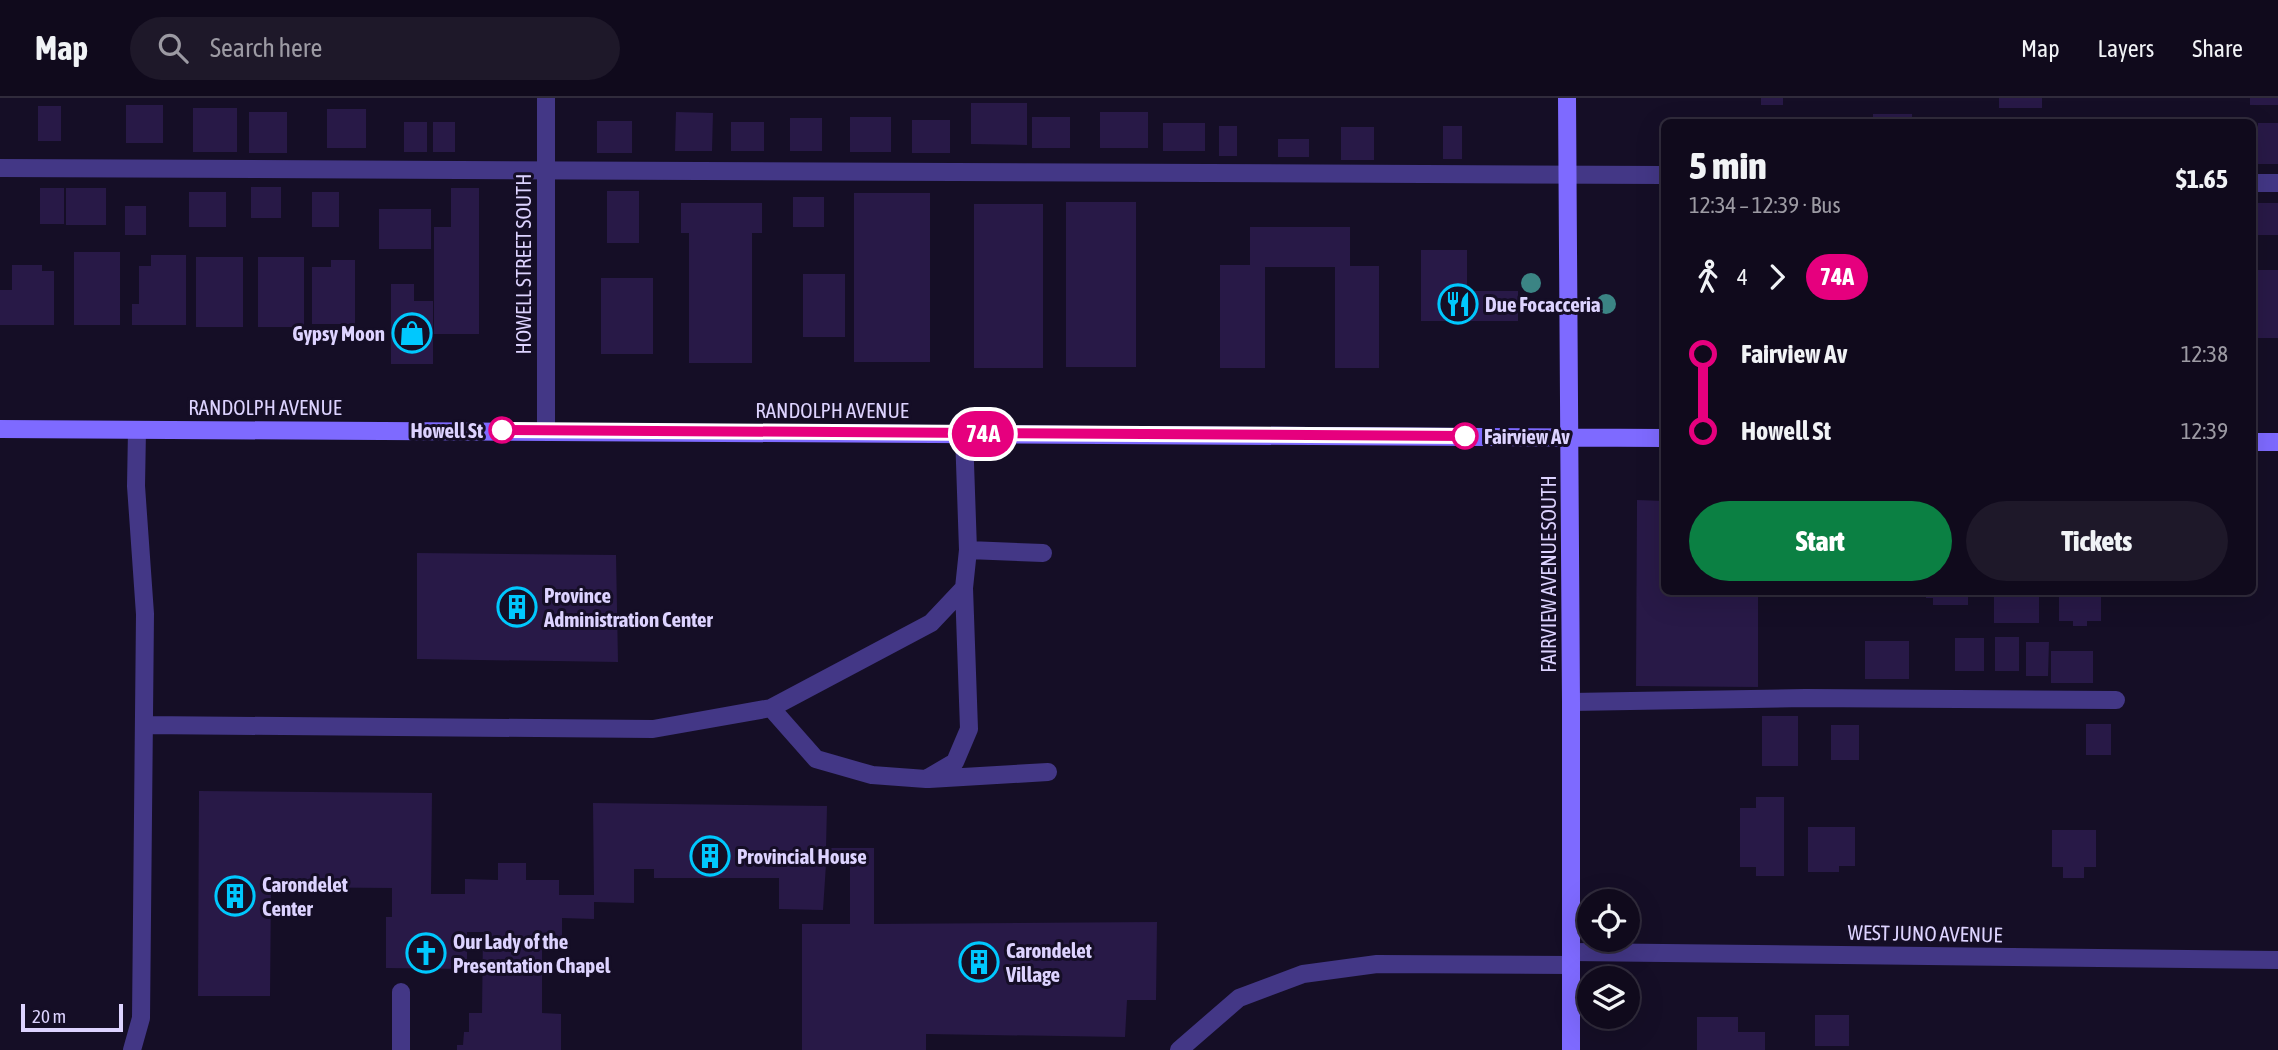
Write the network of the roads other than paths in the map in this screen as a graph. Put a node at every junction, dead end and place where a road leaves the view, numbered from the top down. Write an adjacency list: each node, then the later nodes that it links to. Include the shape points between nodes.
1 (546, 98): 4 (street, HOWELL STREET SOUTH)
2 (1567, 98): 5 (main road, FAIRVIEW AVENUE SOUTH)
3 (0, 168): 4 (street)
4 (546, 171): 5 (street); 11 (street, HOWELL STREET SOUTH)
5 (1567, 174): 6 (street); 13 (main road, FAIRVIEW AVENUE SOUTH)
6 (1661, 175)
7 (2256, 183): 8 (street)
8 (2278, 183)
9 (0, 429): 10 (main road, RANDOLPH AVENUE)
10 (137, 430): 11 (main road, RANDOLPH AVENUE); 23 (street, via 145,614)
11 (546, 431): 12 (main road, RANDOLPH AVENUE)
12 (964, 433): 13 (main road, RANDOLPH AVENUE); 17 (street)
13 (1569, 437): 14 (main road, RANDOLPH AVENUE); 21 (main road, FAIRVIEW AVENUE SOUTH)
14 (1661, 438)
15 (2256, 442): 16 (main road)
16 (2278, 442)
17 (968, 550): 18 (street); 19 (street)
18 (1044, 552)
19 (964, 588): 22 (street, via 931,623); 25 (street, via 969,729 955,762)
20 (2116, 700): 21 (street)
21 (1571, 702): 26 (main road, FAIRVIEW AVENUE SOUTH)
22 (771, 708): 23 (street, via 653,729); 25 (street, via 816,760 872,775)
23 (144, 725): 29 (street, via 141,1018)
24 (1048, 772): 25 (street)
25 (926, 779)
26 (1571, 958): 27 (street, WEST JUNO AVENUE); 31 (street, WEST JUNO AVENUE, via 1377,964 1303,974 1239,998); 32 (main road, FAIRVIEW AVENUE SOUTH)
27 (2278, 960)
28 (401, 992): 30 (street)
29 (132, 1050)
30 (401, 1050)
31 (1179, 1050)
32 (1571, 1050)

